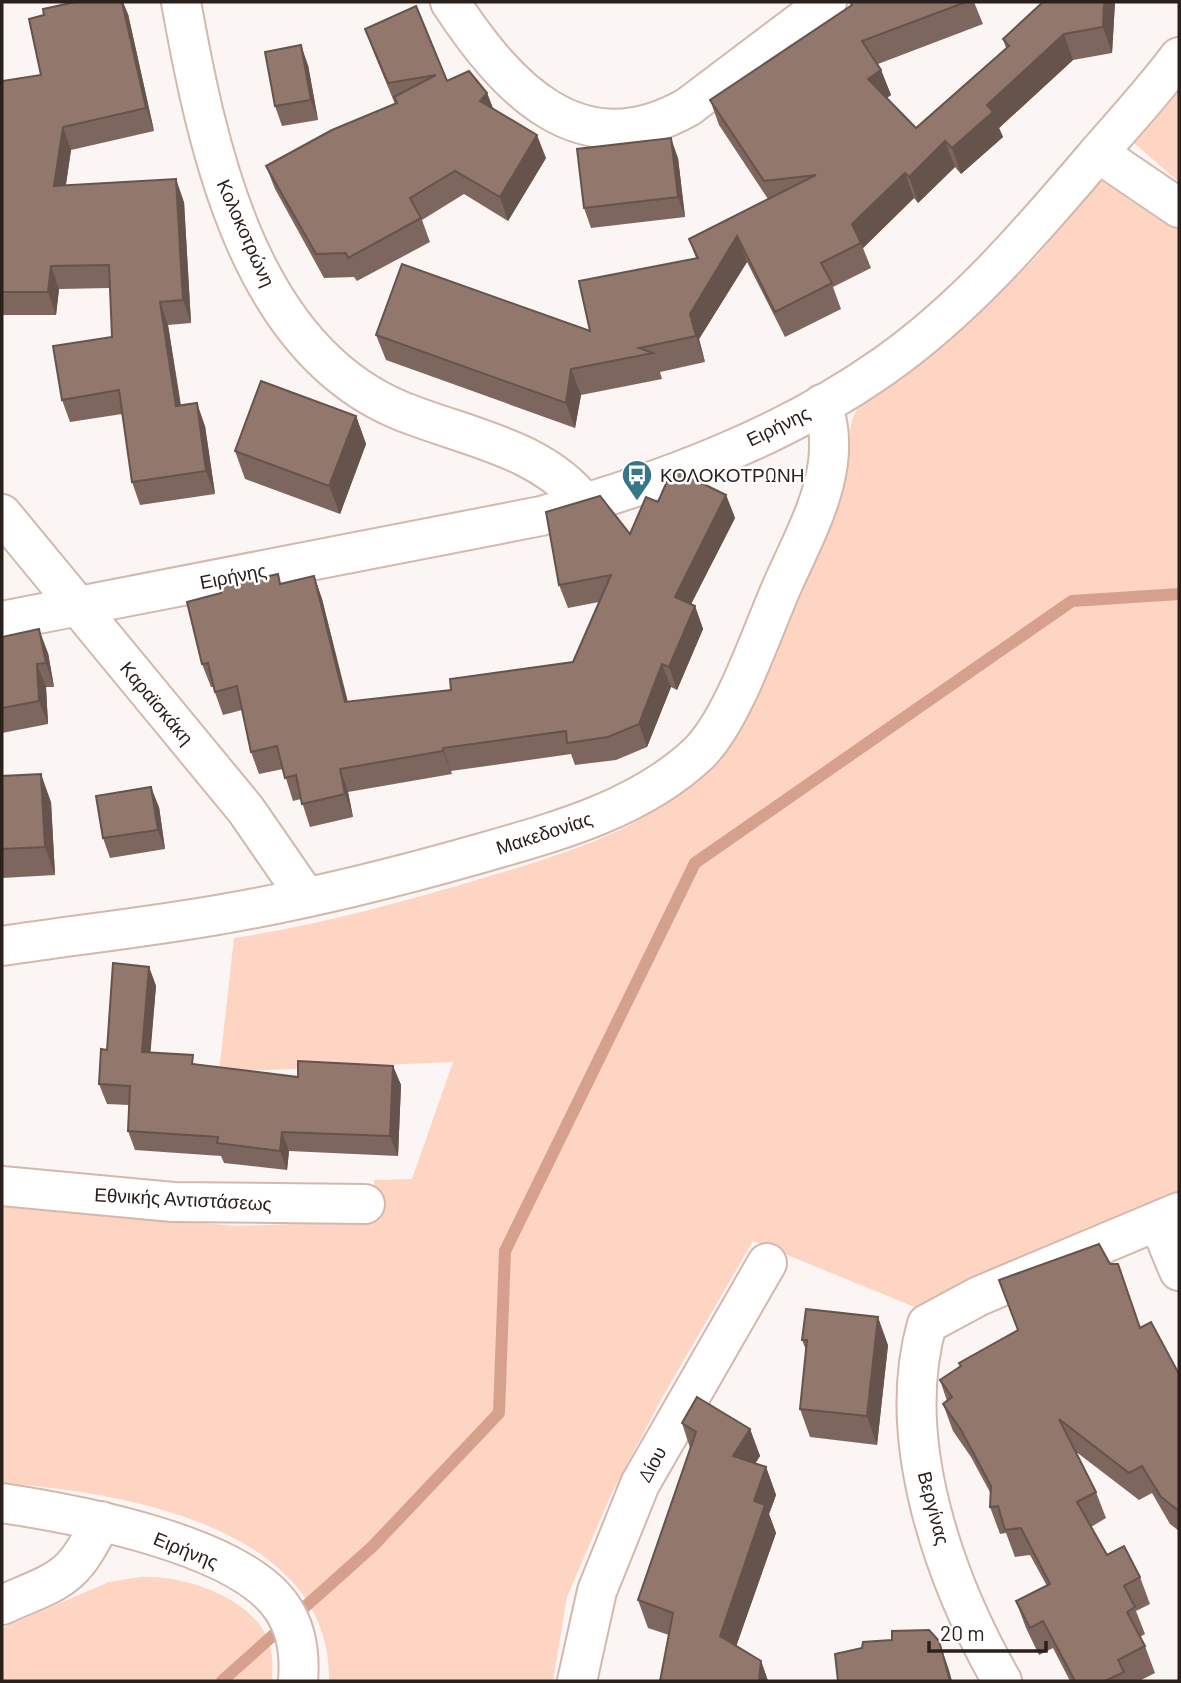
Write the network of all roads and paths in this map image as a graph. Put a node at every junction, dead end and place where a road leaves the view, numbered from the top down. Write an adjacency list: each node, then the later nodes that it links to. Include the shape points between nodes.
1 (181, 2): 8 (street, Κολοκοτρώνη, via 207,128 227,195 260,271 301,333 334,367 370,394 397,409 515,453 569,484)
2 (450, 2): 3 (street, via 486,55 513,84 569,120 602,130 652,122 688,107)
3 (827, 2)
4 (1179, 57): 5 (street, Ειρήνης)
5 (1098, 153): 6 (street); 7 (street, Ειρήνης, via 1026,236 945,316 884,366)
6 (1179, 208)
7 (822, 404): 8 (street, Ειρήνης, via 718,455); 12 (street, Μακεδονίας, via 831,438 819,501 729,707 699,752 649,790 574,825 432,867)
8 (585, 504): 10 (street, Ειρήνης, via 443,537)
9 (2, 513): 10 (street, Καραϊσκάκη)
10 (76, 606): 11 (street, Ειρήνης); 12 (street, Καραϊσκάκη, via 246,810)
11 (2, 621)
12 (306, 897): 13 (street, Μακεδονίας)
13 (2, 946)
14 (2, 1186): 15 (street, Εθνικής Αντιστάσεως, via 173,1202)
15 (365, 1204)
16 (1171, 1215): 18 (street, via 1166,1240); 24 (street, Βεργίνας, via 979,1296 927,1324 917,1396 923,1470 956,1586)
17 (767, 1263): 23 (street, Δίου, via 640,1484 597,1591)
18 (1179, 1271)
19 (2, 1503): 20 (street, Ειρήνης)
20 (101, 1521): 21 (street, via 83,1558 69,1573); 22 (street, Ειρήνης, via 182,1547 253,1578 286,1612)
21 (2, 1605)
22 (298, 1668)
23 (577, 1681)
24 (1002, 1681)

